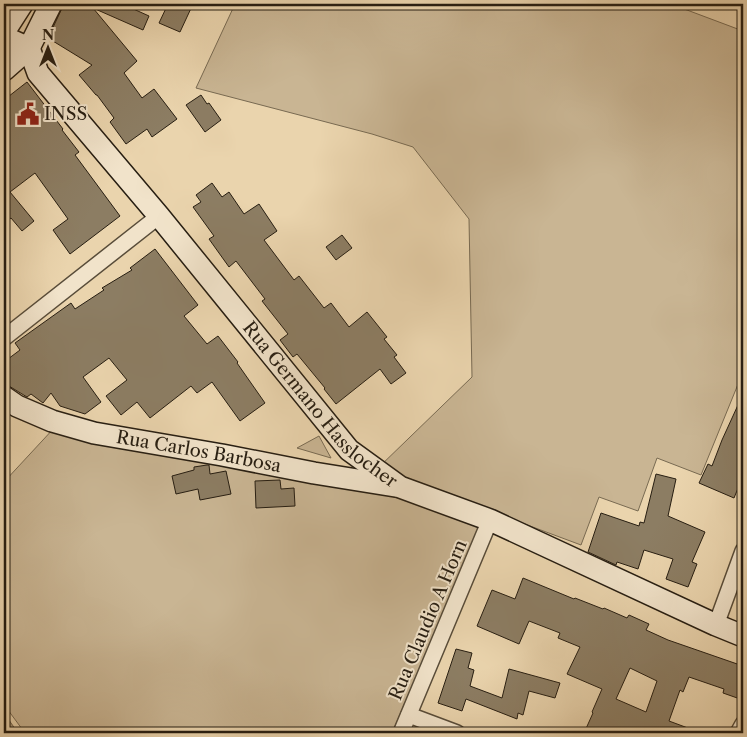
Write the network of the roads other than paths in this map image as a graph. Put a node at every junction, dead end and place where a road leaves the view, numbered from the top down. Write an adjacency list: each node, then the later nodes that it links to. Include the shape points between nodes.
1 (22, 4): 3 (main road)
2 (51, 4): 5 (main road)
3 (4, 32)
4 (4, 37): 5 (main road)
5 (29, 48): 6 (main road); 7 (main road, Rua Germano Hasslocher, via 38,73)
6 (4, 70)
7 (159, 216): 8 (street); 10 (main road, Rua Germano Hasslocher)
8 (4, 338)
9 (4, 397): 11 (main road, Rua Carlos Barbosa, via 52,421 94,433)
10 (350, 450): 11 (main road, via 333,467); 12 (main road, Rua Germano Hasslocher)
11 (314, 473): 12 (main road, Rua Carlos Barbosa)
12 (400, 487): 13 (main road, Rua Germano Hasslocher)
13 (490, 520): 15 (main road, Rua Germano Hasslocher); 17 (street, Rua Claudio A Horn)
14 (743, 551): 15 (street)
15 (716, 625): 16 (main road, Rua Germano Hasslocher)
16 (743, 636)
17 (409, 715): 19 (street, Rua Claudio A Horn); 20 (street)
18 (743, 724): 21 (street)
19 (401, 733)
20 (456, 733)
21 (738, 733)

